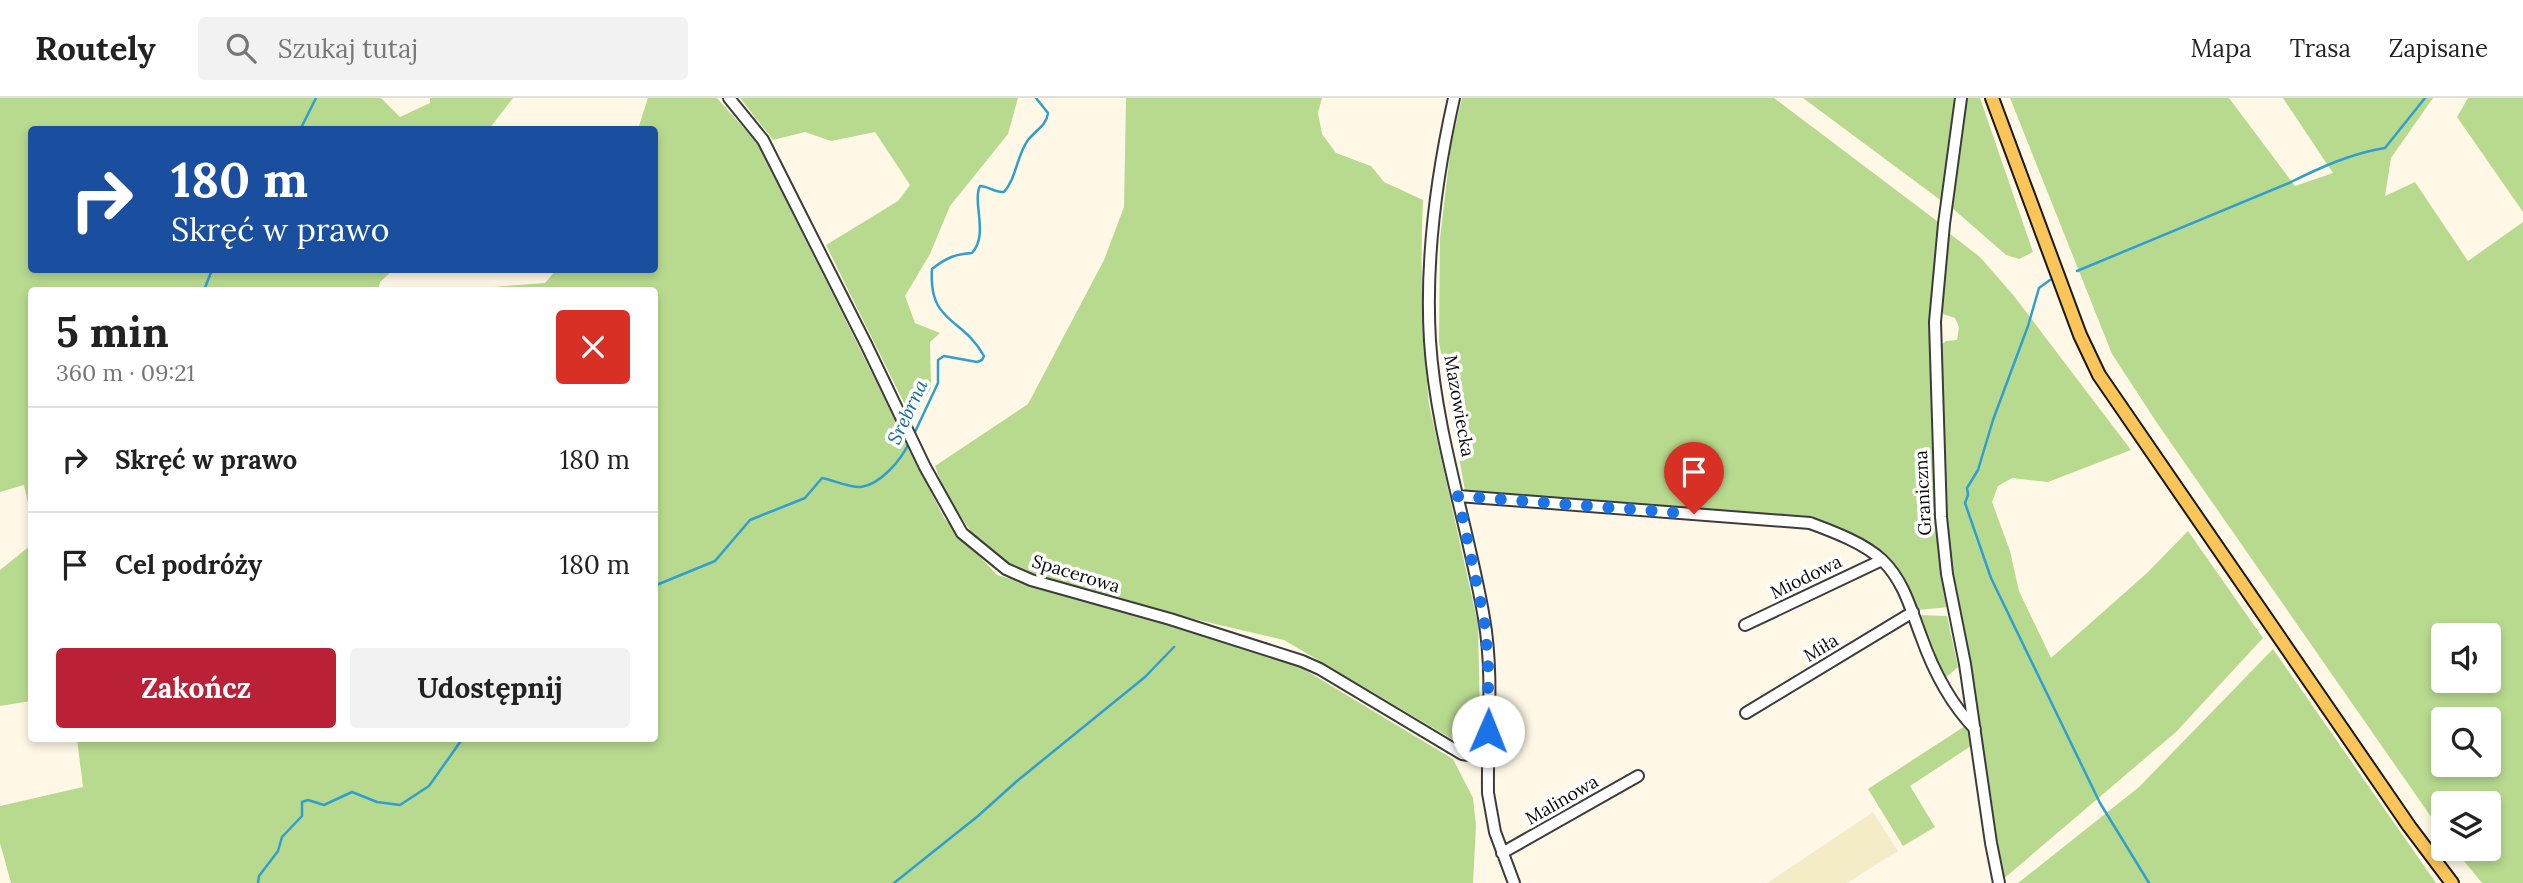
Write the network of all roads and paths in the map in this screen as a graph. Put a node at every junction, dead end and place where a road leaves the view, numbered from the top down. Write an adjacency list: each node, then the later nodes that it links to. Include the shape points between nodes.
1 (729, 98): 11 (street, Spacerowa, via 763,140 962,533 1006,569 1031,580 1301,661 1462,754)
2 (1454, 98): 5 (street, Mazowiecka, via 1429,255 1432,351)
3 (1961, 98): 10 (street, Graniczna, via 1944,224 1935,345 1941,517)
4 (1992, 98): 16 (main road, via 2099,375)
5 (1458, 496): 6 (street, via 1810,523); 11 (street, Mazowiecka, via 1484,619)
6 (1882, 560): 7 (street, via 1901,584); 8 (street, Miodowa)
7 (1913, 612): 9 (street, Miła); 10 (street, via 1935,670)
8 (1745, 625)
9 (1746, 713)
10 (1975, 729): 15 (street, Graniczna)
11 (1488, 758): 13 (street, Mazowiecka, via 1491,815)
12 (1638, 776): 13 (street, Malinowa)
13 (1502, 853): 14 (street, Mazowiecka)
14 (1514, 883)
15 (1998, 883)
16 (2452, 883)

